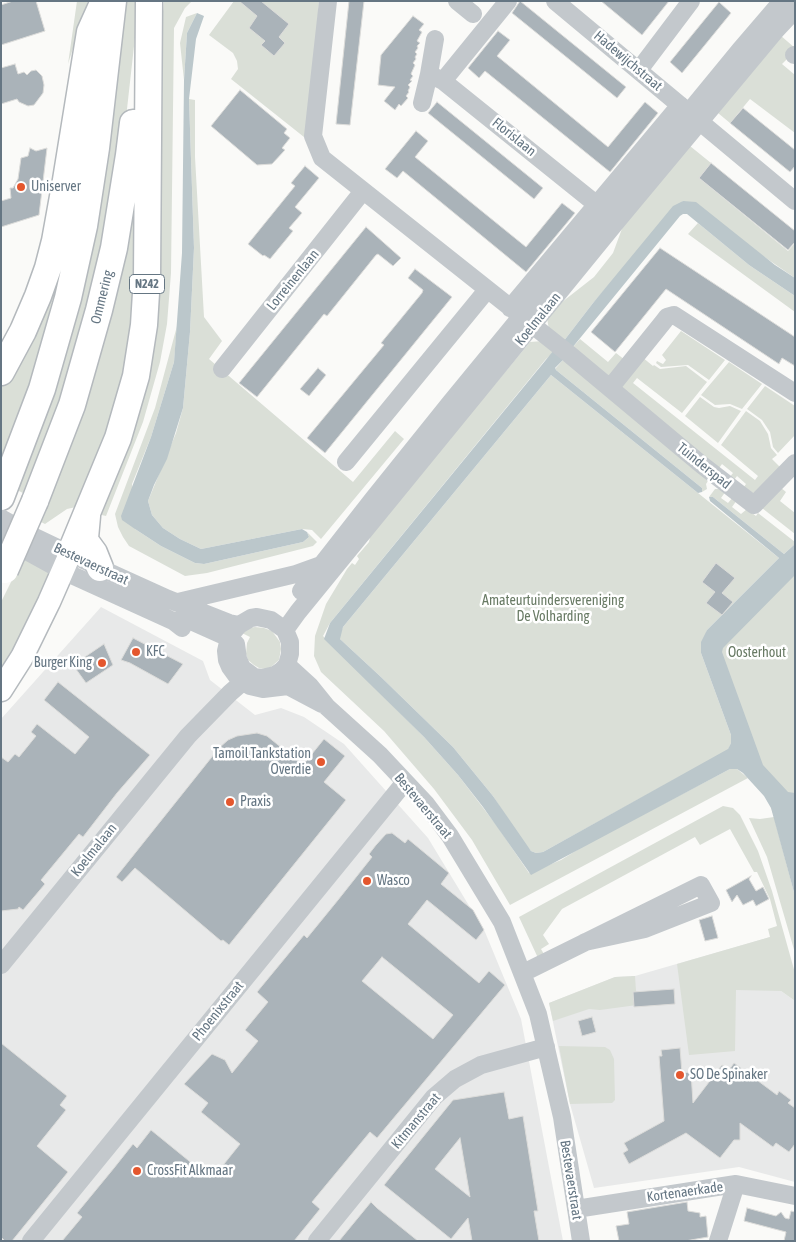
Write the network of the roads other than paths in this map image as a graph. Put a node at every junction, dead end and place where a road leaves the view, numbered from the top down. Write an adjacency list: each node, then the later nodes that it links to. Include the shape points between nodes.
1 (104, 1): 23 (highway, via 90,32 63,199 48,268 23,330)
2 (113, 1): 28 (highway, via 96,148 84,226 68,298 39,398)
3 (148, 1): 29 (highway, N242, via 144,325 126,412); 35 (highway, Ommering / N242, bridge, via 129,155 106,282 72,405 36,501)
4 (328, 1): 17 (street, via 313,136 322,158)
5 (457, 1): 11 (street)
6 (508, 1): 14 (street)
7 (555, 1): 13 (street, Hadewijchstraat)
8 (691, 1): 13 (street)
9 (782, 1): 16 (street, Koelmalaan)
10 (795, 10): 16 (street, Koelmalaan)
11 (472, 14)
12 (435, 39): 14 (street)
13 (639, 70): 16 (street, Hadewijchstraat)
14 (436, 78): 15 (street); 19 (street, Florislaan)
15 (422, 103)
16 (690, 114): 18 (street, Hadewijchstraat); 19 (street, Koelmalaan); 21 (street, Koelmalaan, via 617,221)
17 (364, 191): 20 (street); 22 (street, Lorreinenlaan)
18 (795, 201)
19 (596, 204): 21 (street, Koelmalaan)
20 (487, 290): 21 (street); 26 (street)
21 (521, 317): 24 (street, Tuinderspad); 33 (street, Koelmalaan); 37 (street, Koelmalaan, via 304,605)
22 (222, 369)
23 (1, 372)
24 (610, 388): 25 (street, via 664,321 674,315); 27 (street, Tuinderspad, via 754,505)
25 (795, 393)
26 (346, 462)
27 (795, 463)
28 (4, 491)
29 (87, 516): 32 (highway, N242); 34 (highway, N242, via 86,542)
30 (1, 518): 32 (street, Bestevaerstraat, via 35,537)
31 (1, 537): 32 (street, Bestevaerstraat)
32 (67, 563): 34 (street, Bestevaerstraat); 38 (street, Bestevaerstraat, via 173,621 191,621); 41 (main road, N242, via 22,657)
33 (321, 565): 36 (street, via 289,576); 37 (street, Koelmalaan)
34 (100, 568): 36 (street, Bestevaerstraat)
35 (3, 574)
36 (178, 602): 38 (street, Bestevaerstraat, via 229,623)
37 (281, 627): 38 (street, via 264,618 251,618); 39 (street, via 290,648)
38 (231, 638): 40 (street, via 236,644)
39 (286, 666): 40 (street, via 269,677); 42 (street, Bestevaerstraat, via 310,686)
40 (243, 677): 42 (street, via 250,686 288,686); 45 (street, Koelmalaan, via 188,736)
41 (1, 690)
42 (326, 707): 43 (street, Bestevaerstraat)
43 (405, 782): 46 (street, Bestevaerstraat, via 450,836 496,910); 51 (street, Phoenixstraat)
44 (585, 942): 44 (street, via 645,929 711,903 701,885); 46 (street)
45 (1, 965)
46 (523, 974): 47 (street, Bestevaerstraat)
47 (546, 1047): 50 (street, Bestevaerstraat, via 562,1117); 52 (street, Kitmanstraat, via 481,1065 456,1078 434,1097)
48 (736, 1184): 49 (street, Kortenaerkade); 50 (street, Kortenaerkade); 54 (street)
49 (795, 1196)
50 (576, 1209): 53 (street, Bestevaerstraat)
51 (31, 1241)
52 (317, 1241)
53 (581, 1241)
54 (718, 1241)

